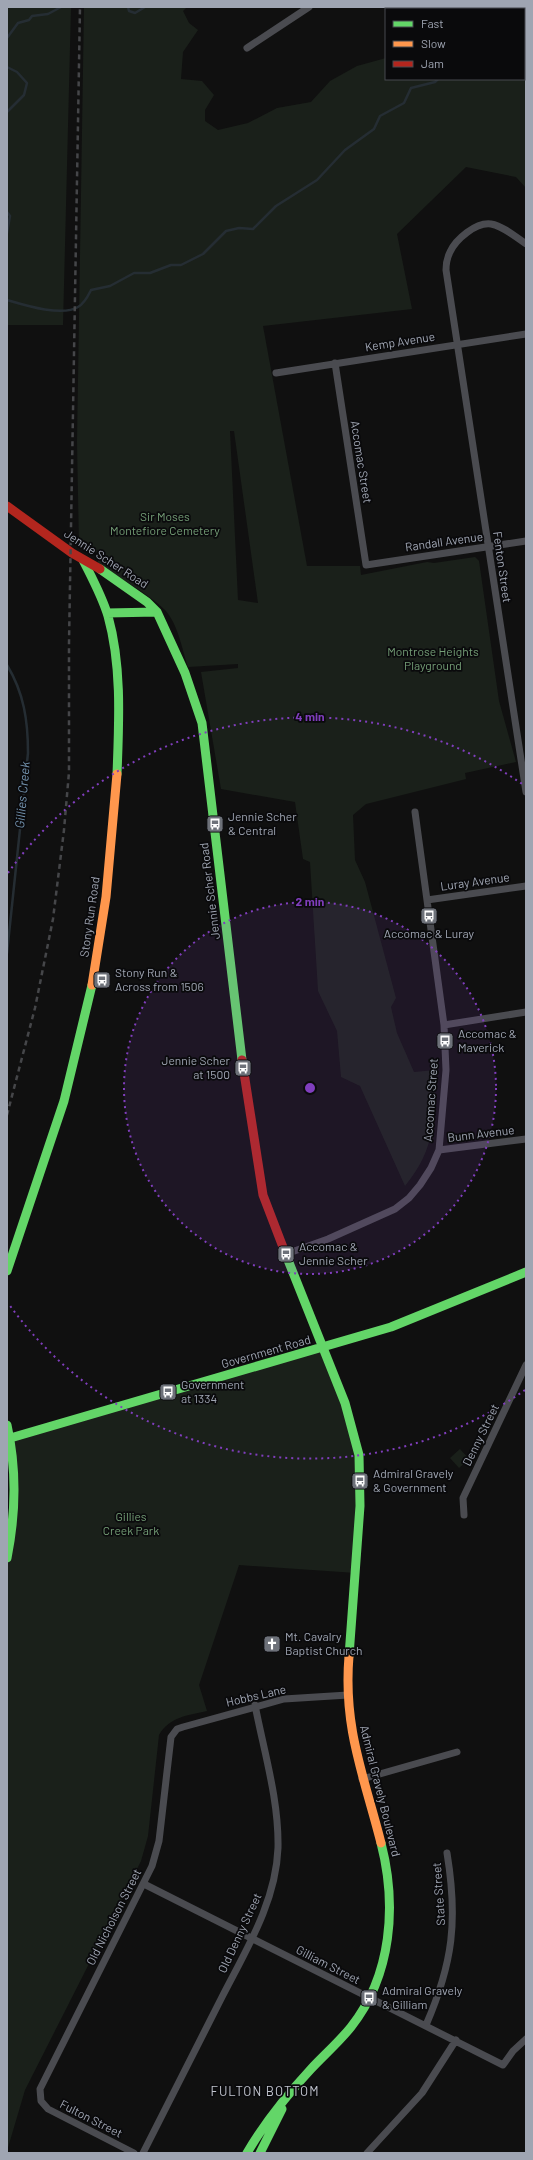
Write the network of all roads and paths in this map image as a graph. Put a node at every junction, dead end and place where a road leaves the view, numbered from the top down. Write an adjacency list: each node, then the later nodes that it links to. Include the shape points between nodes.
1 (309, 7): 2 (street)
2 (247, 48)
3 (526, 244): 5 (street, Fenton Street, via 494,225 484,224 471,231 452,249 446,270)
4 (526, 334): 5 (street, Kemp Avenue)
5 (458, 344): 6 (street, Kemp Avenue); 10 (street, Fenton Street)
6 (335, 363): 7 (street, Kemp Avenue); 12 (street, Accomac Street)
7 (276, 373)
8 (7, 506): 11 (street, Jennie Scher Road)
9 (526, 541): 10 (street, Randall Avenue)
10 (488, 547): 12 (street, Randall Avenue); 15 (street, Fenton Street)
11 (83, 560): 13 (street, Jennie Scher Road, via 116,579); 14 (street, Stony Run Road)
12 (366, 565)
13 (157, 612): 14 (street); 23 (street, Jennie Scher Road, via 185,673 202,723 246,1090 263,1195)
14 (107, 613): 24 (street, Stony Run Road, via 116,662 118,717 114,820 107,888 86,1012 71,1075)
15 (526, 792)
16 (415, 812): 18 (street, Accomac Street)
17 (526, 886): 18 (street, Luray Avenue)
18 (426, 900): 20 (street, Accomac Street)
19 (526, 1012): 20 (street)
20 (444, 1025): 22 (street, Accomac Street, via 446,1070)
21 (526, 1139): 22 (street, Bunn Avenue)
22 (439, 1150): 23 (street, Accomac Street, via 420,1185 395,1209 328,1239)
23 (286, 1254): 26 (street, Jennie Scher Road)
24 (7, 1271)
25 (526, 1272): 26 (street, Government Road, via 391,1327)
26 (321, 1348): 29 (street, Government Road); 32 (street, Admiral Gravely Boulevard, via 350,1418 359,1456 360,1513 347,1676)
27 (526, 1365): 30 (street, Denny Street, via 463,1498)
28 (7, 1425): 29 (street)
29 (9, 1438): 31 (street, via 16,1495)
30 (464, 1515)
31 (7, 1558)
32 (348, 1695): 33 (street, Hobbs Lane, via 284,1699); 36 (street, Admiral Gravely Boulevard, via 351,1735)
33 (255, 1705): 34 (street, Hobbs Lane, via 183,1726); 39 (street, Old Denny Street, via 276,1812 278,1848 268,1900)
34 (173, 1732): 38 (street, Old Nicholson Street, via 169,1743 159,1841)
35 (456, 1752): 36 (street)
36 (362, 1779): 40 (street, Admiral Gravely Boulevard, via 387,1867 390,1903 387,1945 380,1972)
37 (447, 1853): 41 (street, State Street, via 452,1885 453,1933 444,1978)
38 (144, 1884): 39 (street, Gilliam Street); 45 (street, Old Nicholson Street, via 42,2085)
39 (252, 1938): 40 (street, Gilliam Street); 47 (street, Old Denny Street)
40 (369, 1998): 41 (street, Gilliam Street); 44 (street, Admiral Gravely Boulevard, via 340,2040)
41 (426, 2026): 43 (street, Gilliam Street)
42 (526, 2039): 43 (street, Gilliam Street, via 513,2050 503,2065)
43 (456, 2040): 50 (street, via 422,2093)
44 (289, 2094): 48 (street, Admiral Gravely Boulevard, via 262,2127); 49 (street, Admiral Gravely Boulevard)
45 (41, 2101): 46 (street, Fulton Street, via 48,2109)
46 (134, 2153)
47 (143, 2153)
48 (247, 2153)
49 (260, 2153)
50 (367, 2153)

